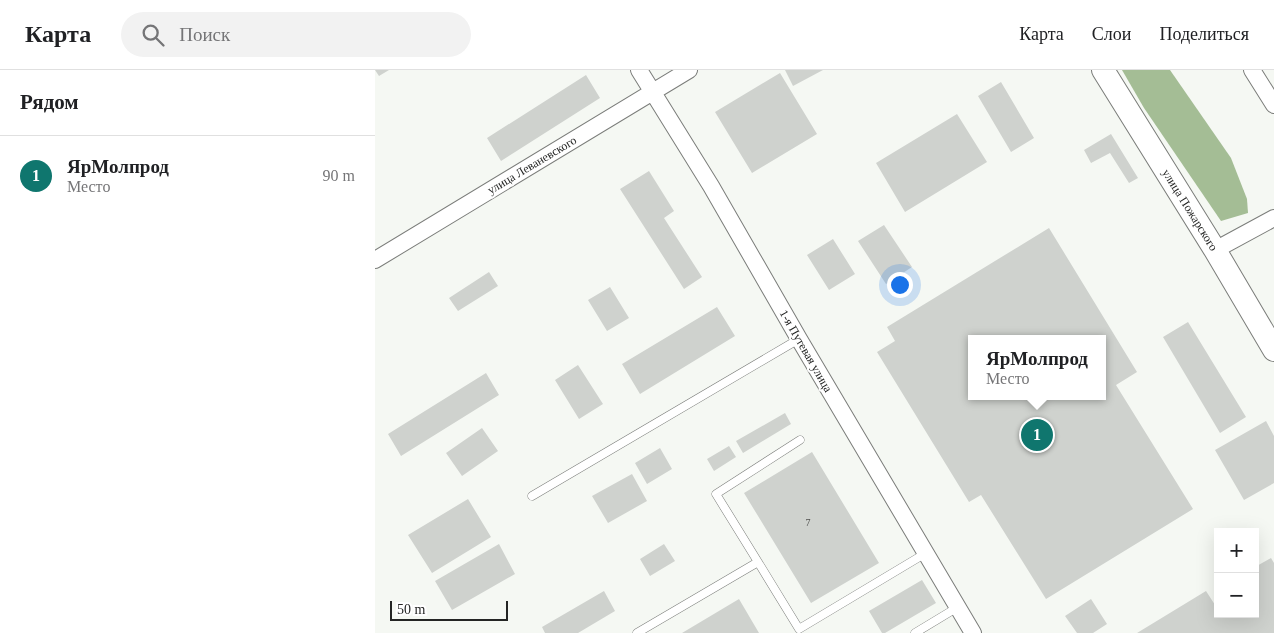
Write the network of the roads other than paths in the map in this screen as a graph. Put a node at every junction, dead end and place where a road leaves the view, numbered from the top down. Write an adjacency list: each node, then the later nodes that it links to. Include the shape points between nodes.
1 (639, 70): 5 (street, 1-я Путевая улица)
2 (689, 70): 5 (street, улица Леваневского)
3 (1103, 70): 8 (street, улица Пожарского)
4 (1252, 70): 6 (street)
5 (652, 92): 9 (street, улица Леваневского); 10 (street, 1-я Путевая улица, via 711,186)
6 (1274, 104)
7 (1274, 218): 8 (street)
8 (1215, 250): 11 (street, улица Пожарского)
9 (375, 260)
10 (799, 339): 13 (lane); 14 (street, 1-я Путевая улица)
11 (1274, 350)
12 (800, 440): 15 (lane, via 716,494)
13 (532, 496)
14 (926, 553): 15 (lane, via 799,629); 16 (street, 1-я Путевая улица)
15 (758, 562): 17 (lane)
16 (958, 607): 18 (lane); 19 (street, 1-я Путевая улица)
17 (637, 633)
18 (915, 633)
19 (973, 633)

